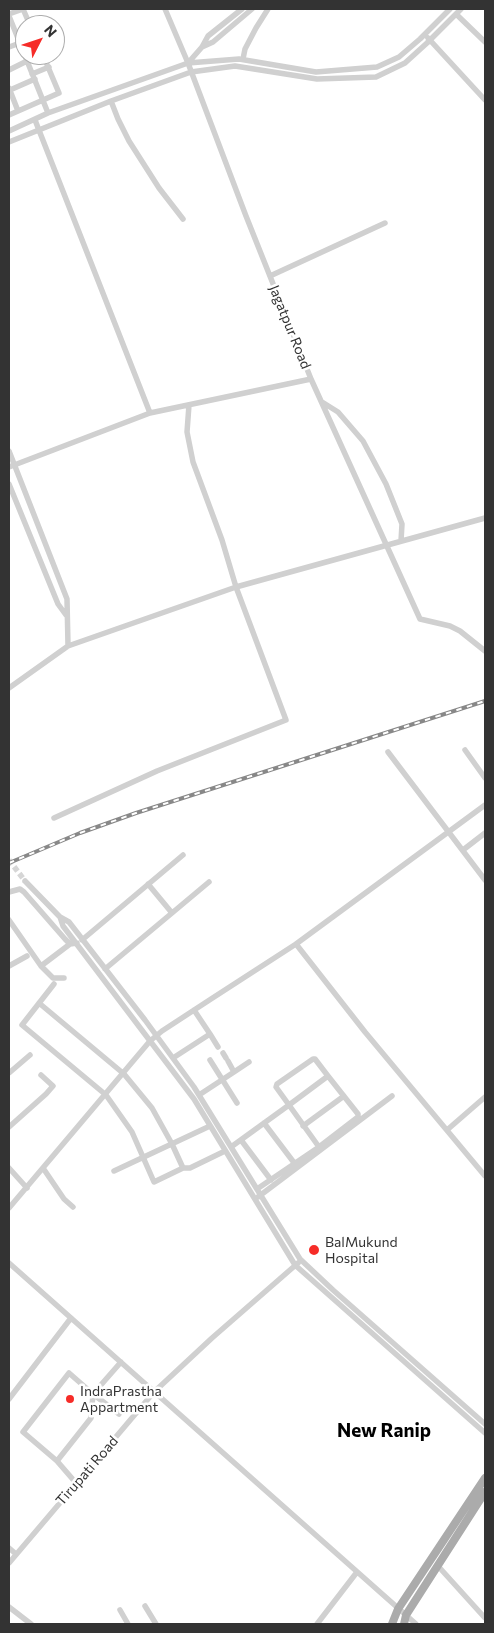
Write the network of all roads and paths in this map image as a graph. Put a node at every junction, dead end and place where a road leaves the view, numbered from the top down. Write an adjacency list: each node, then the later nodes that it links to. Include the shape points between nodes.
1 (23, 9): 8 (street)
2 (165, 9): 15 (street, Jagatpur Road)
3 (242, 9): 13 (street, via 208,36)
4 (252, 9): 13 (street, via 214,42)
5 (268, 9): 14 (street, via 252,35)
6 (450, 9): 10 (street)
7 (458, 11): 11 (street); 12 (street)
8 (9, 15): 9 (street)
9 (15, 30)
10 (425, 34): 11 (street); 14 (street, via 399,57 369,68 316,72)
11 (430, 40): 19 (street, via 405,63 376,77 317,80 235,66); 24 (street)
12 (485, 42)
13 (202, 47): 15 (street)
14 (243, 59): 15 (street)
15 (188, 63): 19 (street, Jagatpur Road); 26 (street)
16 (28, 65): 20 (street)
17 (48, 65): 18 (street)
18 (49, 68): 20 (street); 22 (street, via 59,92)
19 (191, 72): 23 (street); 34 (street, Jagatpur Road)
20 (33, 77): 21 (street); 22 (street)
21 (9, 89): 25 (street)
22 (43, 100): 25 (street); 26 (street)
23 (111, 100): 29 (street); 32 (street, via 129,141)
24 (485, 100)
25 (18, 110): 27 (street)
26 (48, 114): 28 (street)
27 (9, 115)
28 (35, 120): 29 (street); 30 (street)
29 (39, 129): 31 (street); 38 (street)
30 (9, 131)
31 (9, 142)
32 (183, 219)
33 (385, 223): 34 (street)
34 (270, 276): 35 (street, Jagatpur Road)
35 (312, 379): 36 (street); 37 (street, Jagatpur Road)
36 (322, 402): 43 (street, via 338,412 362,441 386,484 402,524); 44 (street)
37 (189, 405): 38 (street, Jagatpur Road); 47 (street, via 187,432 193,462)
38 (150, 413): 40 (street, Jagatpur Road)
39 (9, 451): 40 (street)
40 (12, 466): 45 (street)
41 (9, 484): 46 (street)
42 (485, 518): 43 (street)
43 (401, 541): 44 (street)
44 (386, 545): 47 (street); 50 (street, via 420,618 450,626)
45 (49, 554): 46 (street); 48 (street, via 67,599)
46 (39, 557): 48 (street, via 58,604)
47 (236, 587): 49 (street); 56 (street, via 286,720 157,771)
48 (66, 614): 49 (street)
49 (68, 646): 51 (street)
50 (485, 651)
51 (9, 688)
52 (465, 750): 54 (street)
53 (388, 752): 57 (street)
54 (485, 778)
55 (485, 805): 57 (street)
56 (54, 818)
57 (450, 832): 59 (street); 70 (street)
58 (485, 833): 59 (street)
59 (463, 850): 61 (street)
60 (183, 855): 64 (street)
61 (484, 875)
62 (25, 881): 68 (street)
63 (209, 882): 66 (street)
64 (148, 884): 66 (street); 68 (street)
65 (9, 892): 69 (street, via 20,889 24,892)
66 (172, 913): 74 (street)
67 (9, 920): 73 (street)
68 (80, 941): 69 (street); 74 (street); 81 (street)
69 (70, 944): 73 (street)
70 (296, 944): 78 (street); 105 (street)
71 (27, 956): 72 (street)
72 (9, 966)
73 (41, 966): 75 (street, via 53,978)
74 (105, 969): 80 (street)
75 (64, 978)
76 (54, 984): 77 (street)
77 (39, 1003): 90 (street); 94 (street, via 22,1025)
78 (194, 1010): 79 (street); 80 (street)
79 (210, 1034): 82 (street); 85 (street)
80 (157, 1036): 81 (street); 85 (street)
81 (150, 1041): 90 (street); 102 (street)
82 (218, 1047)
83 (30, 1056): 89 (street)
84 (226, 1057): 88 (street)
85 (173, 1058): 95 (street)
86 (210, 1060): 93 (street)
87 (249, 1062): 88 (street)
88 (234, 1072): 93 (street)
89 (9, 1073)
90 (124, 1074): 94 (street); 107 (street, via 152,1108)
91 (42, 1075): 104 (street, via 53,1086)
92 (328, 1076): 96 (street); 100 (street); 100 (street, via 314,1058 277,1084)
93 (223, 1080): 95 (street); 99 (street)
94 (106, 1095): 111 (street, via 132,1132); 114 (street)
95 (199, 1095): 108 (street)
96 (344, 1096): 103 (street); 109 (street, via 358,1116)
97 (392, 1096): 120 (street)
98 (485, 1097): 105 (street)
99 (238, 1103)
100 (289, 1105): 101 (street); 103 (street)
101 (264, 1123): 106 (street); 112 (street)
102 (210, 1126): 107 (street); 110 (street)
103 (303, 1126): 109 (street)
104 (9, 1127)
105 (447, 1130): 117 (street)
106 (241, 1140): 108 (street); 118 (street)
107 (172, 1144): 111 (street); 115 (street)
108 (231, 1147): 120 (street)
109 (318, 1147): 112 (street)
110 (225, 1151): 115 (street, via 190,1168); 121 (street)
111 (143, 1157): 115 (street, via 154,1182); 116 (street)
112 (295, 1164): 118 (street)
113 (9, 1168): 119 (street)
114 (43, 1168): 119 (street); 122 (street)
115 (183, 1168)
116 (114, 1172)
117 (485, 1176)
118 (270, 1180): 120 (street)
119 (27, 1188): 123 (street)
120 (259, 1192): 121 (street); 124 (street)
121 (255, 1200): 126 (street)
122 (73, 1207)
123 (9, 1208)
124 (301, 1260): 126 (street, Tirupati Road); 133 (street)
125 (9, 1263): 127 (street)
126 (295, 1265): 129 (street, Tirupati Road); 134 (street)
127 (71, 1318): 128 (street); 131 (street)
128 (121, 1362): 129 (street); 130 (street)
129 (154, 1392): 137 (street, Tirupati Road); 143 (street)
130 (93, 1394): 132 (street); 135 (street, via 91,1418); 135 (street, via 69,1374 23,1432)
131 (9, 1399)
132 (119, 1414)
133 (485, 1424)
134 (485, 1433)
135 (56, 1461): 137 (street)
136 (485, 1478): 146 (main road)
137 (76, 1483): 140 (street, Tirupati Road)
138 (485, 1492): 142 (main road)
139 (9, 1548): 140 (street)
140 (16, 1554): 141 (street, Tirupati Road)
141 (9, 1563)
142 (438, 1566): 148 (main road); 149 (street)
143 (357, 1572): 146 (street); 153 (street)
144 (145, 1606): 152 (street)
145 (9, 1608): 150 (street)
146 (398, 1609): 148 (street); 154 (main road)
147 (120, 1610): 151 (street)
148 (406, 1615): 155 (main road); 156 (street)
149 (485, 1618)
150 (31, 1624)
151 (128, 1624)
152 (156, 1624)
153 (317, 1624)
154 (392, 1624)
155 (404, 1624)
156 (416, 1624)

